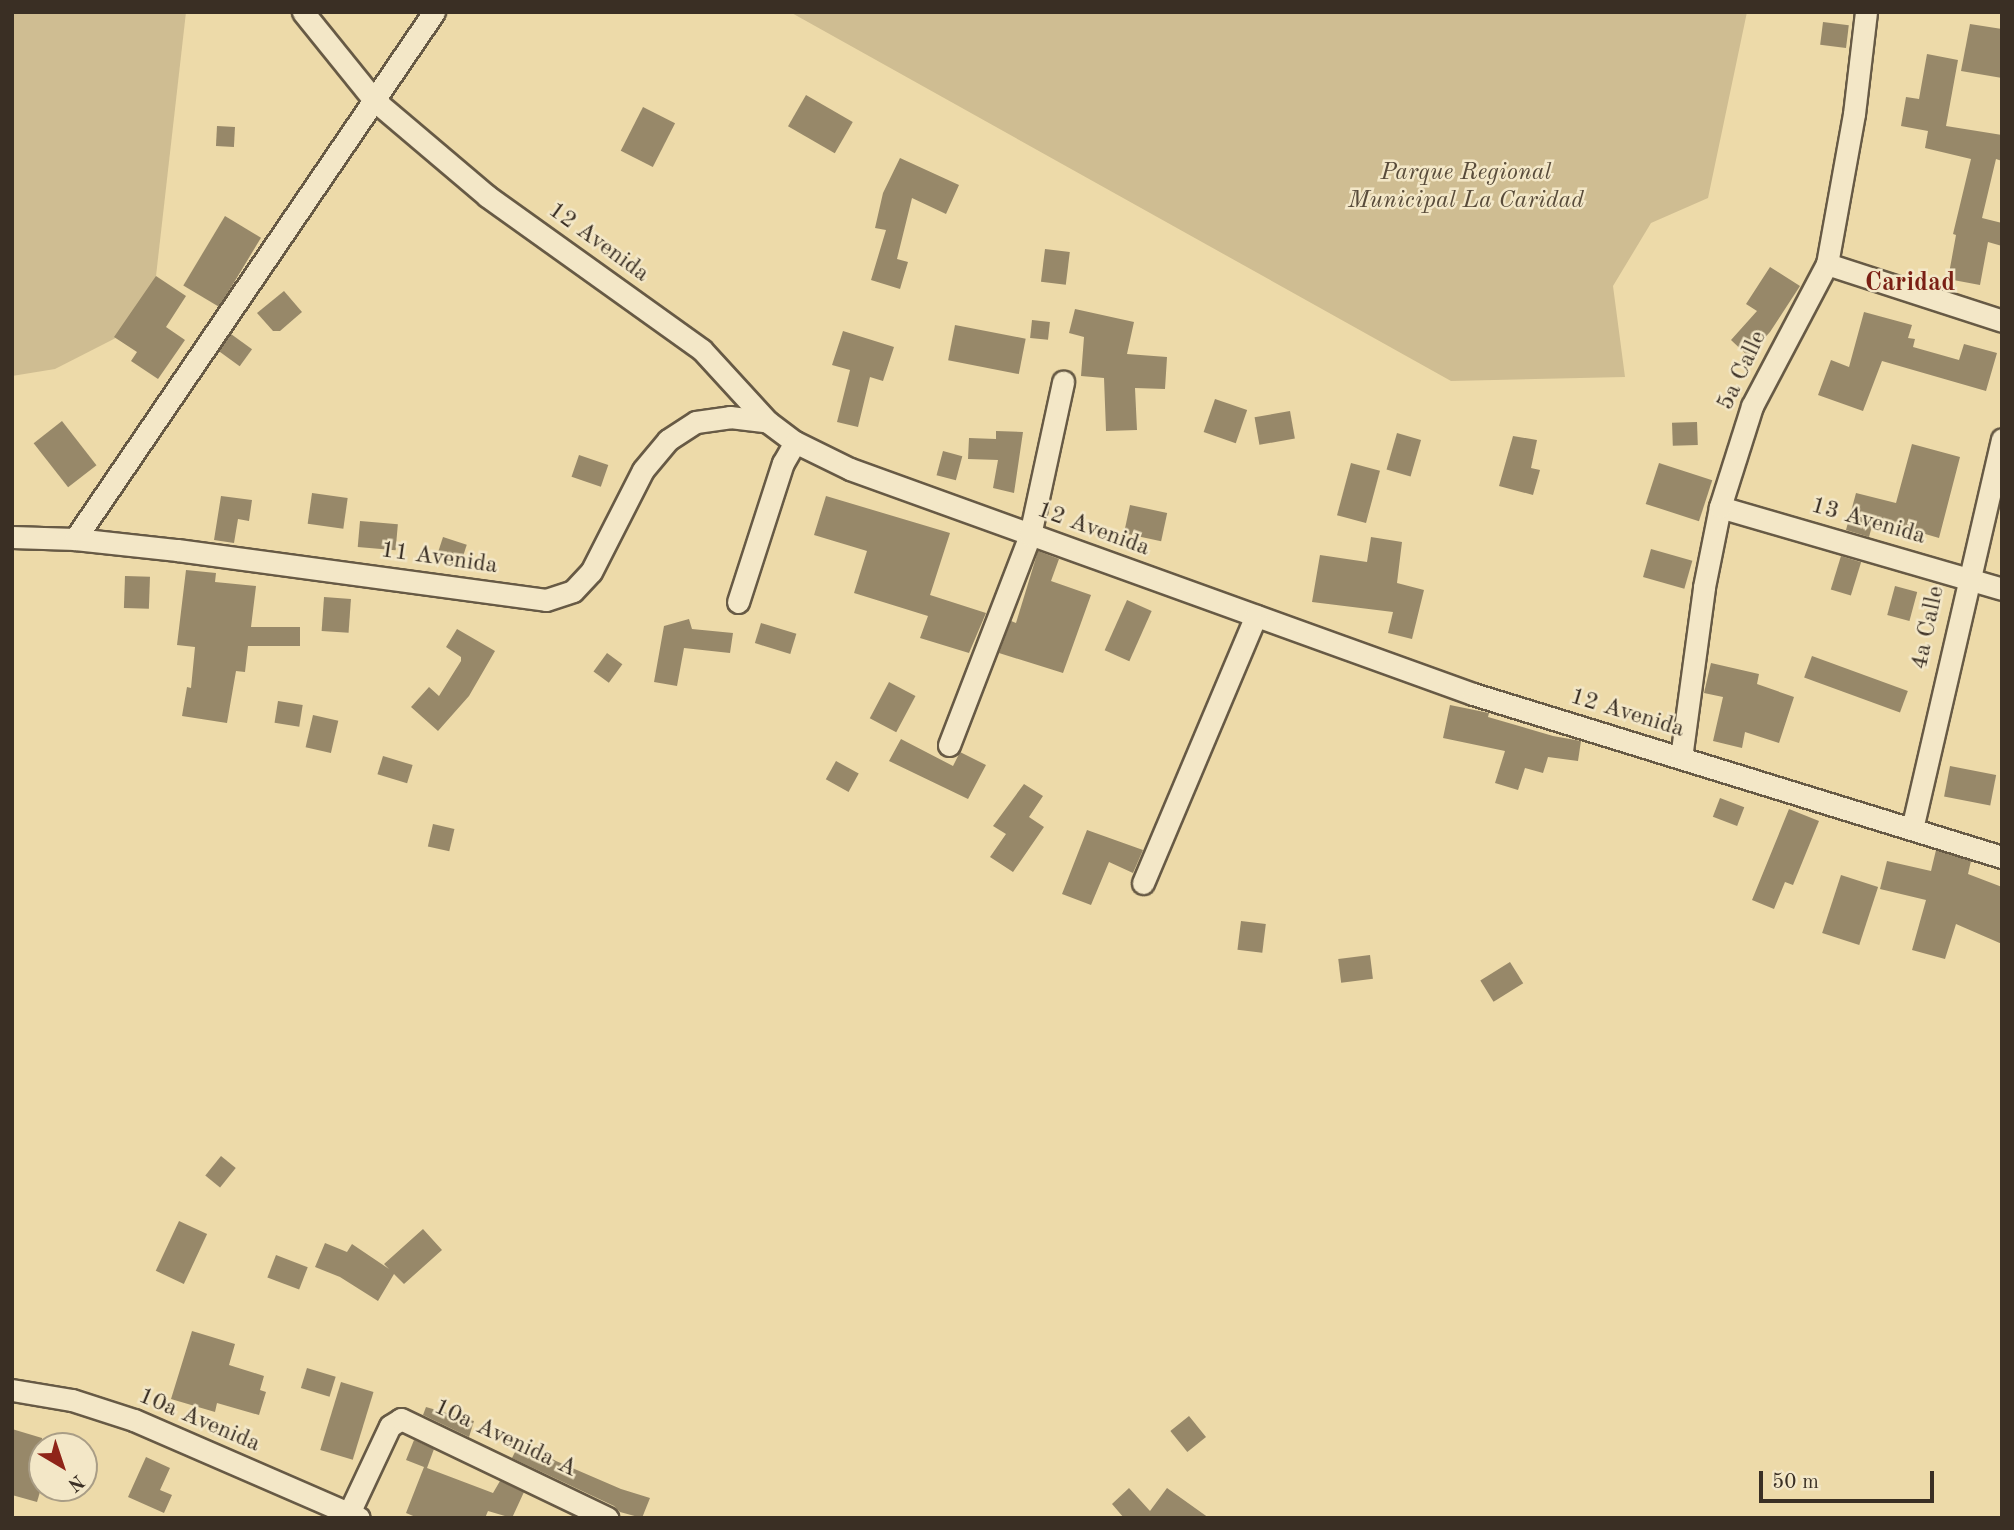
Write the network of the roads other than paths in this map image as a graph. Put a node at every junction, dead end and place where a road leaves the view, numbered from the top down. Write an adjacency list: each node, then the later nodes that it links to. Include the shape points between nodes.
1 (303, 12): 4 (street, 12 Avenida)
2 (434, 12): 4 (street)
3 (1866, 12): 5 (street, 5a Calle, via 1854,114)
4 (374, 100): 8 (street, 12 Avenida, via 487,196 702,350); 14 (street)
5 (1827, 264): 6 (street); 11 (street, 5a Calle, via 1752,406)
6 (2002, 321)
7 (1063, 382): 12 (street)
8 (768, 422): 10 (street, 12 Avenida); 14 (street, 11 Avenida, via 730,417 696,422 668,440 643,470 591,572 573,592 546,600)
9 (2002, 439): 15 (street, 4a Calle)
10 (795, 442): 12 (street, 12 Avenida, via 850,469); 17 (street, via 783,463)
11 (1720, 507): 15 (street, 13 Avenida); 20 (street, 5a Calle, via 1704,587)
12 (1030, 535): 18 (street, 12 Avenida); 19 (street)
13 (12, 537): 14 (street, 11 Avenida)
14 (75, 539)
15 (1967, 578): 16 (street, 13 Avenida); 21 (street, 4a Calle)
16 (2002, 589)
17 (738, 602)
18 (1256, 616): 20 (street, 12 Avenida, via 1473,694); 23 (street)
19 (949, 745)
20 (1681, 758): 21 (street, 12 Avenida)
21 (1912, 830): 22 (street, 12 Avenida)
22 (2002, 857)
23 (1143, 883)
24 (12, 1390): 25 (street, 10a Avenida, via 72,1400 134,1420)
25 (354, 1516): 26 (street, 10a Avenida A, via 390,1426 401,1419)
26 (608, 1518)

